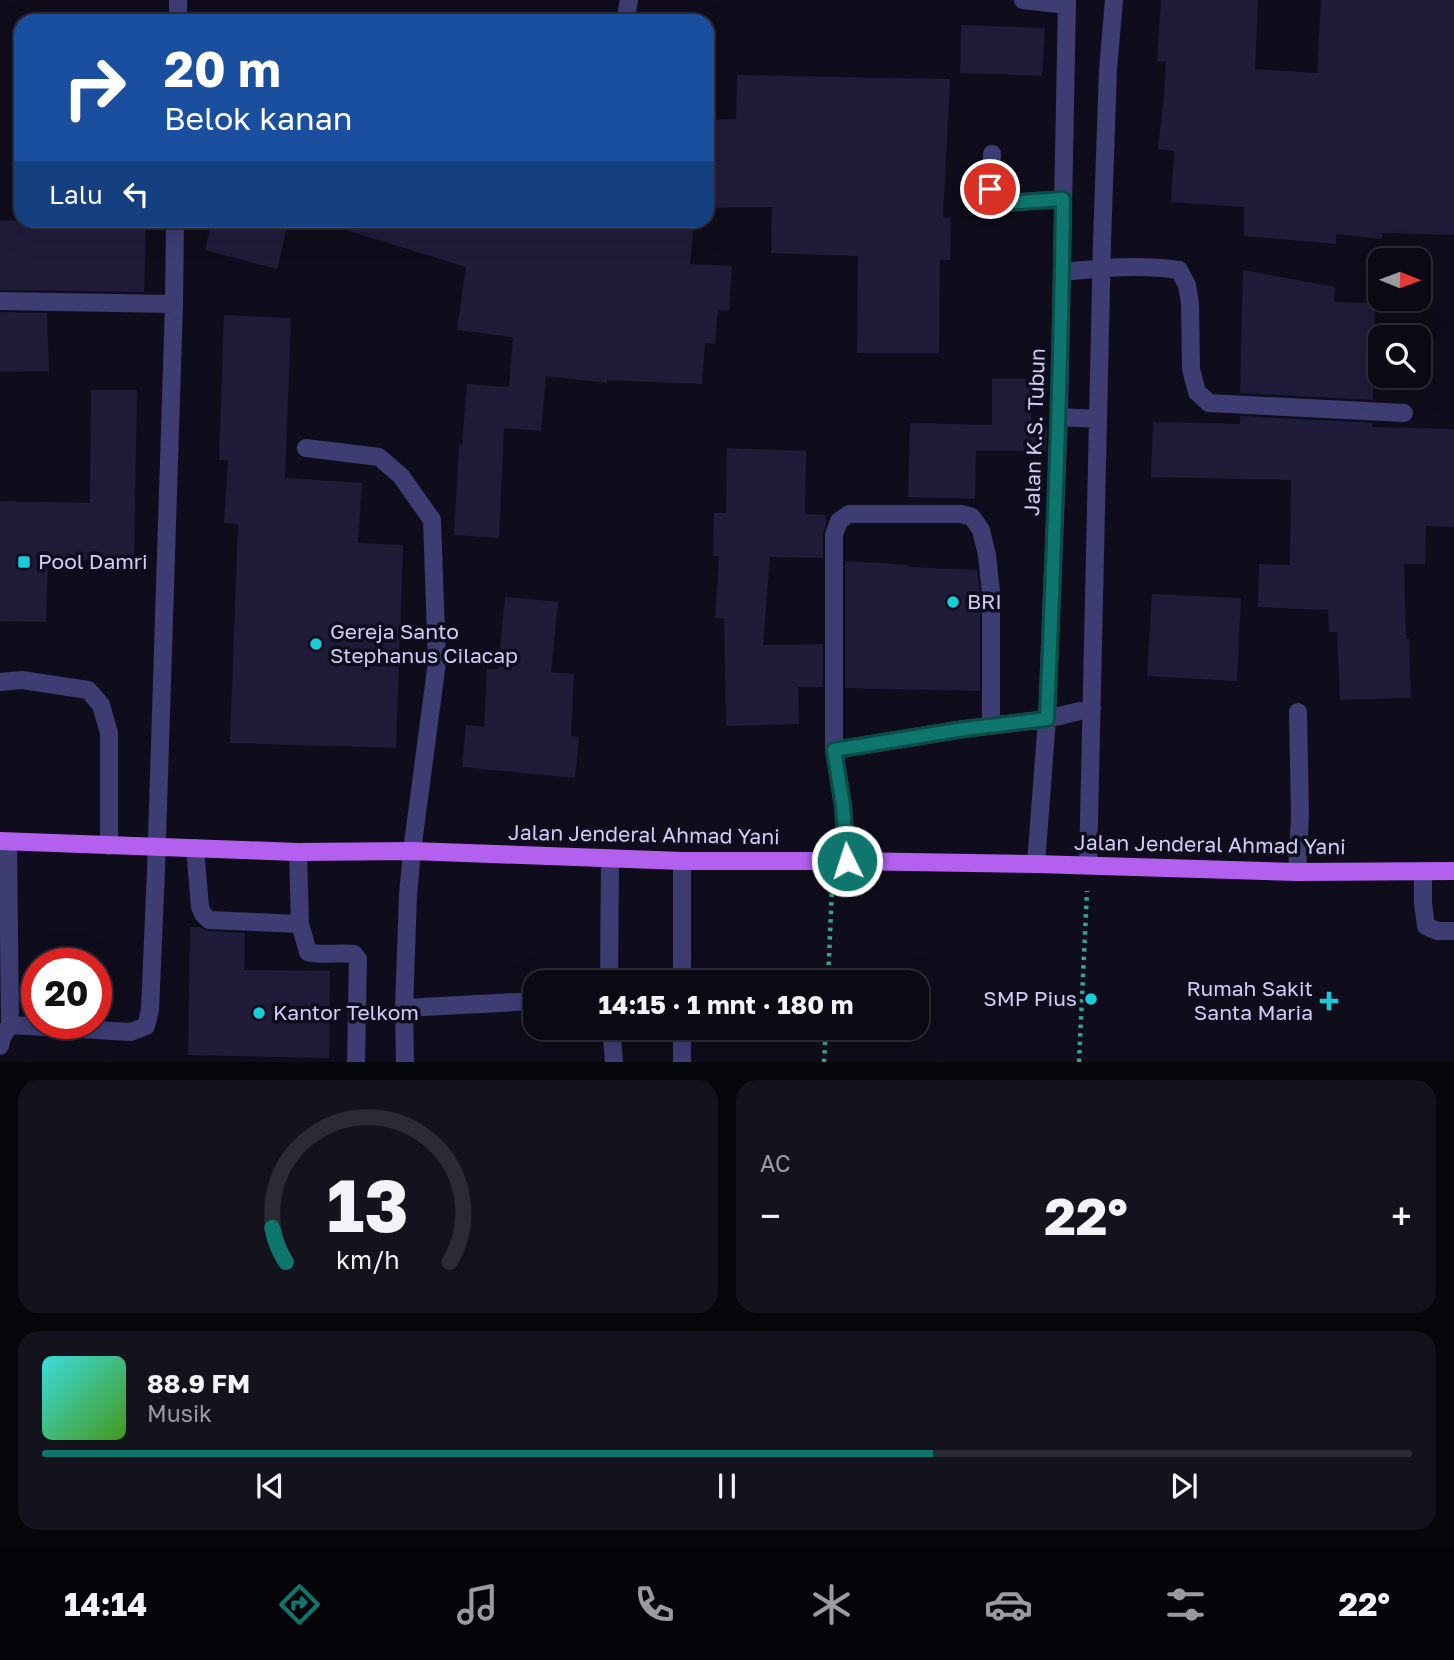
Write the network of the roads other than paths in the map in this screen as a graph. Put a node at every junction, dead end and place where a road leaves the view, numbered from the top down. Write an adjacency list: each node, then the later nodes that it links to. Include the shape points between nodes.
1 (1023, 0): 3 (street)
2 (1114, 0): 7 (street)
3 (1067, 2): 5 (street, Jalan K.S. Tubun)
4 (992, 154): 5 (street, via 992,198 1004,203)
5 (1063, 199): 8 (street, Jalan K.S. Tubun)
6 (175, 228): 10 (street)
7 (1101, 268): 8 (street); 11 (street, via 1179,270 1187,285 1191,369 1197,392 1209,403); 13 (street)
8 (1063, 272): 12 (street, Jalan K.S. Tubun)
9 (0, 301): 10 (street)
10 (174, 304): 23 (street)
11 (1404, 412)
12 (1059, 417): 13 (street); 18 (street, Jalan K.S. Tubun)
13 (1097, 419): 16 (street)
14 (306, 448): 25 (street, via 379,457 401,475 432,520 437,662)
15 (0, 682): 22 (street, via 22,680 88,690 101,705 109,733)
16 (1092, 708): 18 (street); 31 (street)
17 (1298, 712): 33 (street)
18 (1047, 719): 19 (street); 30 (street, Jalan K.S. Tubun)
19 (991, 726): 20 (street); 20 (street, via 991,593 981,530 972,517 961,514 849,514 839,521 834,535)
20 (834, 750): 29 (street, via 843,806)
21 (4, 841): 22 (main road, Jalan Jenderal Ahmad Yani); 41 (street)
22 (110, 846): 23 (main road, Jalan Jenderal Ahmad Yani)
23 (156, 846): 24 (main road, Jalan Jenderal Ahmad Yani); 41 (street, via 146,1026 131,1032)
24 (195, 848): 26 (main road, Jalan Jenderal Ahmad Yani); 35 (street, via 200,907 209,920)
25 (412, 851): 26 (main road, Jalan Jenderal Ahmad Yani); 27 (main road, Jalan Jenderal Ahmad Yani); 40 (street)
26 (298, 852): 35 (street)
27 (610, 858): 28 (main road, Jalan Jenderal Ahmad Yani); 37 (street)
28 (682, 861): 29 (main road, Jalan Jenderal Ahmad Yani); 38 (street)
29 (840, 861): 30 (main road, Jalan Jenderal Ahmad Yani)
30 (1036, 864): 31 (main road, Jalan Jenderal Ahmad Yani)
31 (1088, 865): 33 (main road, Jalan Jenderal Ahmad Yani)
32 (1454, 871): 34 (main road, Jalan Jenderal Ahmad Yani)
33 (1297, 872): 34 (main road, Jalan Jenderal Ahmad Yani)
34 (1423, 872): 36 (street, via 1426,926)
35 (300, 924): 45 (street, via 308,952 354,954 358,959)
36 (1454, 931)
37 (609, 970)
38 (682, 970)
39 (523, 1002): 40 (street)
40 (404, 1008): 46 (street)
41 (10, 1025): 44 (street)
42 (612, 1040): 47 (street)
43 (682, 1040): 48 (street)
44 (0, 1046)
45 (356, 1062)
46 (405, 1062)
47 (614, 1062)
48 (682, 1062)

